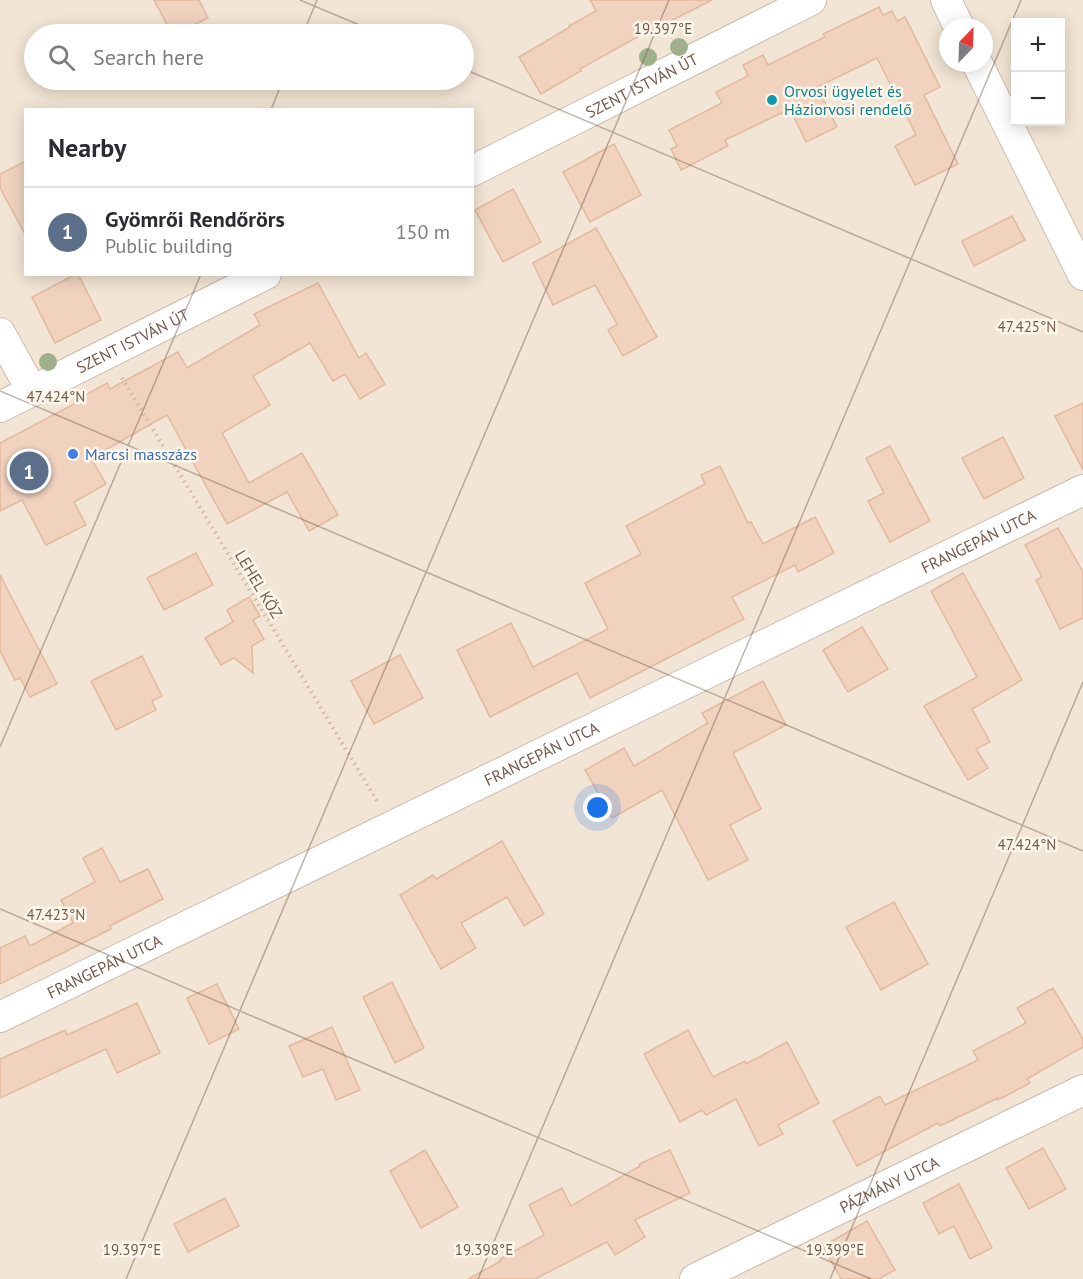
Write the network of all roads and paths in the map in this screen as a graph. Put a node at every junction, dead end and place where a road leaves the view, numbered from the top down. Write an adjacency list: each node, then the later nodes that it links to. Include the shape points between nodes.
1 (811, 0): 5 (street, SZENT ISTVÁN ÚT)
2 (946, 0): 3 (street)
3 (955, 18)
4 (982, 72): 6 (street)
5 (474, 170)
6 (1083, 275)
7 (262, 276): 9 (street, SZENT ISTVÁN ÚT)
8 (0, 333): 10 (street)
9 (107, 355): 10 (street, SZENT ISTVÁN ÚT); 13 (path, LEHEL KÖZ)
10 (32, 391): 11 (street, SZENT ISTVÁN ÚT)
11 (0, 407)
12 (1083, 490): 13 (street, FRANGEPÁN UTCA)
13 (392, 826): 14 (street, FRANGEPÁN UTCA)
14 (0, 1017)
15 (1083, 1090): 16 (street, PÁZMÁNY UTCA)
16 (695, 1279)

